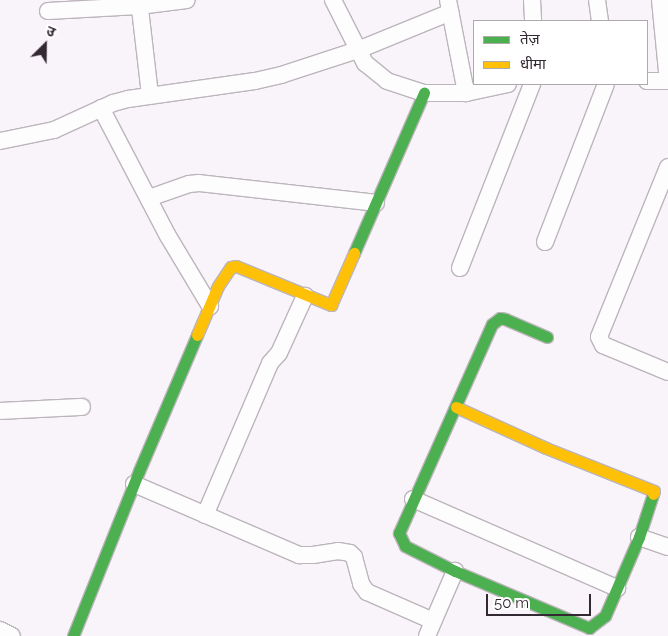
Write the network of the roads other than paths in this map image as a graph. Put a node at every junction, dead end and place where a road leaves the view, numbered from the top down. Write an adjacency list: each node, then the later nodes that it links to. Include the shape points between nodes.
1 (187, 0): 6 (street)
2 (333, 0): 11 (street)
3 (532, 0): 9 (street)
4 (597, 0): 10 (street)
5 (660, 0): 12 (street)
6 (139, 3): 8 (street); 19 (street)
7 (450, 6): 11 (street); 18 (street)
8 (48, 12)
9 (533, 20)
10 (600, 20)
11 (358, 50): 17 (street, via 369,68 380,77); 19 (street, via 255,81)
12 (668, 81): 13 (street)
13 (648, 82)
14 (503, 85): 18 (street)
15 (532, 85): 26 (street)
16 (606, 85): 25 (street)
17 (424, 93): 18 (street); 24 (street)
18 (466, 93)
19 (150, 95): 20 (street)
20 (101, 108): 21 (street, via 54,130); 23 (street)
21 (0, 141)
22 (668, 167): 30 (street, via 599,337 603,346)
23 (149, 198): 24 (street, via 199,183); 28 (street)
24 (376, 203): 27 (street, via 332,304)
25 (545, 242)
26 (460, 268)
27 (305, 296): 28 (street, via 235,265 226,273); 36 (street, via 279,353 270,363)
28 (210, 306): 34 (street)
29 (547, 338): 32 (street, via 505,319 496,320)
30 (668, 372)
31 (82, 407): 33 (street)
32 (456, 407): 35 (street); 37 (street, via 653,491)
33 (0, 411)
34 (134, 484): 36 (street); 44 (street)
35 (413, 499): 39 (street, via 399,533 402,543); 40 (street)
36 (206, 515): 41 (street, via 299,554 350,553 364,590)
37 (639, 537): 38 (street); 40 (street)
38 (668, 547)
39 (455, 571): 40 (street, via 590,628 603,619); 41 (street)
40 (617, 588)
41 (430, 629)
42 (0, 630): 43 (street)
43 (12, 636)
44 (73, 636)

